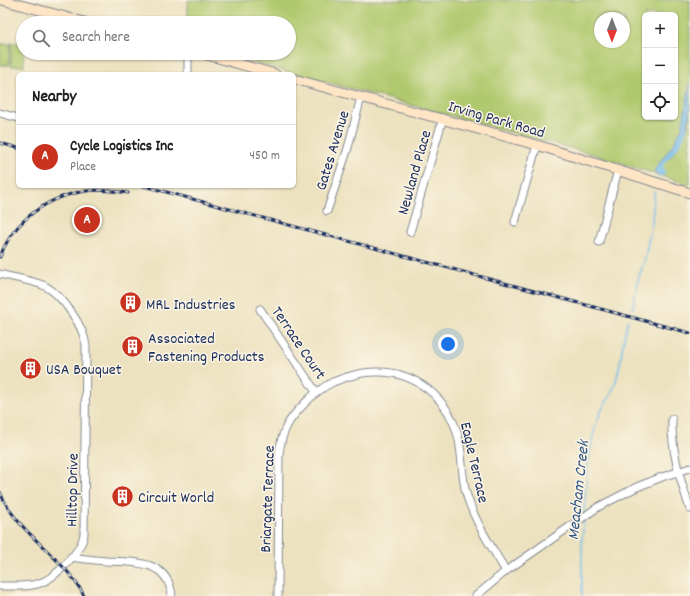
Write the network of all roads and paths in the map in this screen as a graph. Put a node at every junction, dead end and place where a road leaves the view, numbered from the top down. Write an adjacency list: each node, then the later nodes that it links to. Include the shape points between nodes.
1 (2, 0): 2 (main road)
2 (62, 16)
3 (188, 60): 5 (street)
4 (225, 60): 6 (main road)
5 (188, 72)
6 (268, 72)
7 (296, 80): 8 (main road, Irving Park Road)
8 (361, 97): 11 (main road, Irving Park Road); 15 (street, Gates Avenue, via 348,148)
9 (0, 113): 10 (street)
10 (16, 117)
11 (443, 118): 12 (main road, Irving Park Road); 17 (street, Newland Place)
12 (537, 145): 13 (main road, Irving Park Road); 16 (street)
13 (618, 170): 14 (main road, Irving Park Road); 18 (street)
14 (690, 193)
15 (327, 211)
16 (515, 222)
17 (410, 232)
18 (599, 242)
19 (0, 274): 27 (street, Hilltop Drive, via 46,287 57,296 80,326 84,336 84,534 83,542)
20 (260, 308): 21 (street, Terrace Court)
21 (316, 392): 22 (street, Briargate Terrace, via 358,374 382,372 402,375 417,382); 31 (street, Briargate Terrace, via 293,415 280,445)
22 (442, 402): 28 (street, Eagle Terrace, via 458,435 463,477 471,507 481,530)
23 (672, 419): 25 (street)
24 (690, 468): 25 (street)
25 (678, 472): 26 (street); 28 (street, via 637,487 598,507)
26 (690, 509)
27 (71, 557): 29 (street, Hilltop Drive, via 51,577 38,584); 30 (street, via 148,564 164,577)
28 (506, 571): 32 (street)
29 (0, 586)
30 (172, 596)
31 (278, 596)
32 (476, 596)

